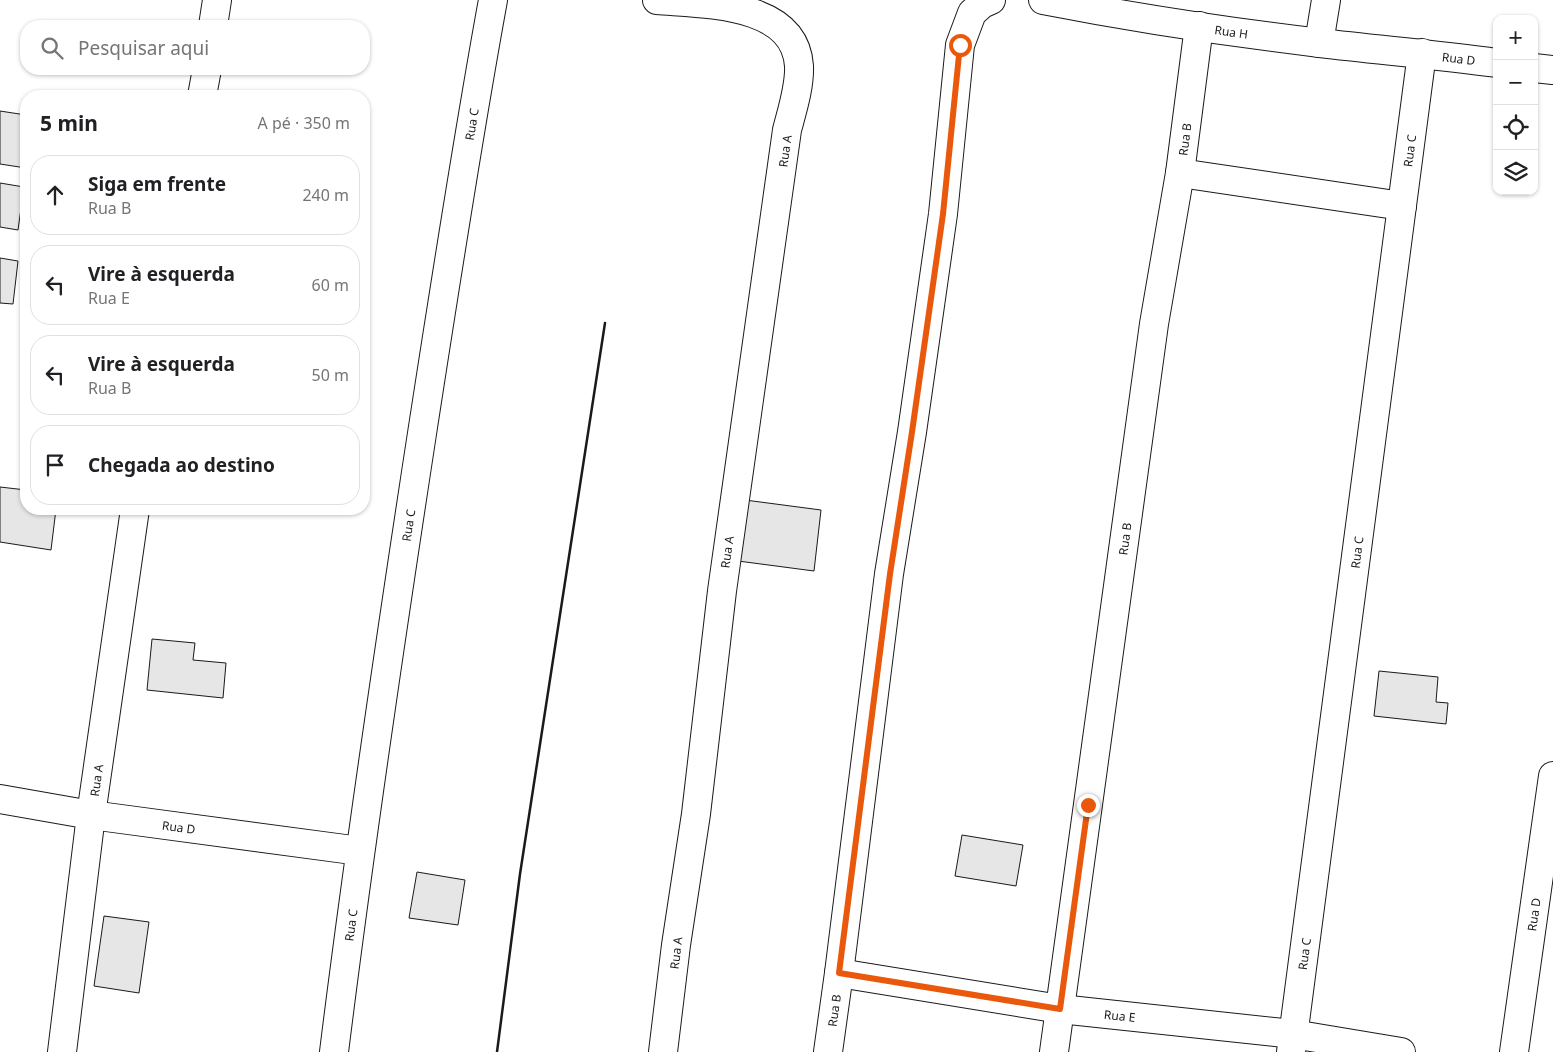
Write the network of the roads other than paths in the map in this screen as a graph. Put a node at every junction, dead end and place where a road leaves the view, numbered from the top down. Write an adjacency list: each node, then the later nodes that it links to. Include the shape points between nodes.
1 (217, 0): 7 (street)
2 (493, 0): 22 (street, Rua C, via 465,154)
3 (657, 0): 28 (street, Rua A, via 707,4 767,18 779,26 790,40 797,53 799,69 787,130 722,591)
4 (991, 0): 23 (street, Rua B, via 972,13 960,45 943,214 890,574)
5 (1043, 0): 8 (street, Rua H)
6 (1326, 0): 9 (street)
7 (215, 20)
8 (1199, 26): 9 (street, Rua H); 16 (street, Rua B)
9 (1319, 43): 10 (street, Rua H)
10 (1422, 53): 11 (street, Rua D); 17 (street, Rua C)
11 (1493, 62)
12 (1538, 68): 13 (street)
13 (1553, 70)
14 (206, 75): 15 (street)
15 (203, 90)
16 (1180, 173): 17 (street); 24 (street, Rua B, via 1154,324)
17 (1402, 206): 25 (street, Rua C)
18 (135, 515): 21 (street, Rua A)
19 (1553, 776): 32 (street, Rua D)
20 (0, 798): 21 (street, Rua D)
21 (91, 815): 22 (street, Rua D); 26 (street, Rua A)
22 (360, 851): 27 (street, Rua C)
23 (839, 973): 24 (street, Rua E); 29 (street, Rua B)
24 (1060, 1009): 25 (street, Rua E); 30 (street, Rua B)
25 (1292, 1043): 31 (street, Rua E)
26 (62, 1052)
27 (334, 1052)
28 (664, 1052)
29 (828, 1052)
30 (1054, 1052)
31 (1400, 1052)
32 (1514, 1052)

